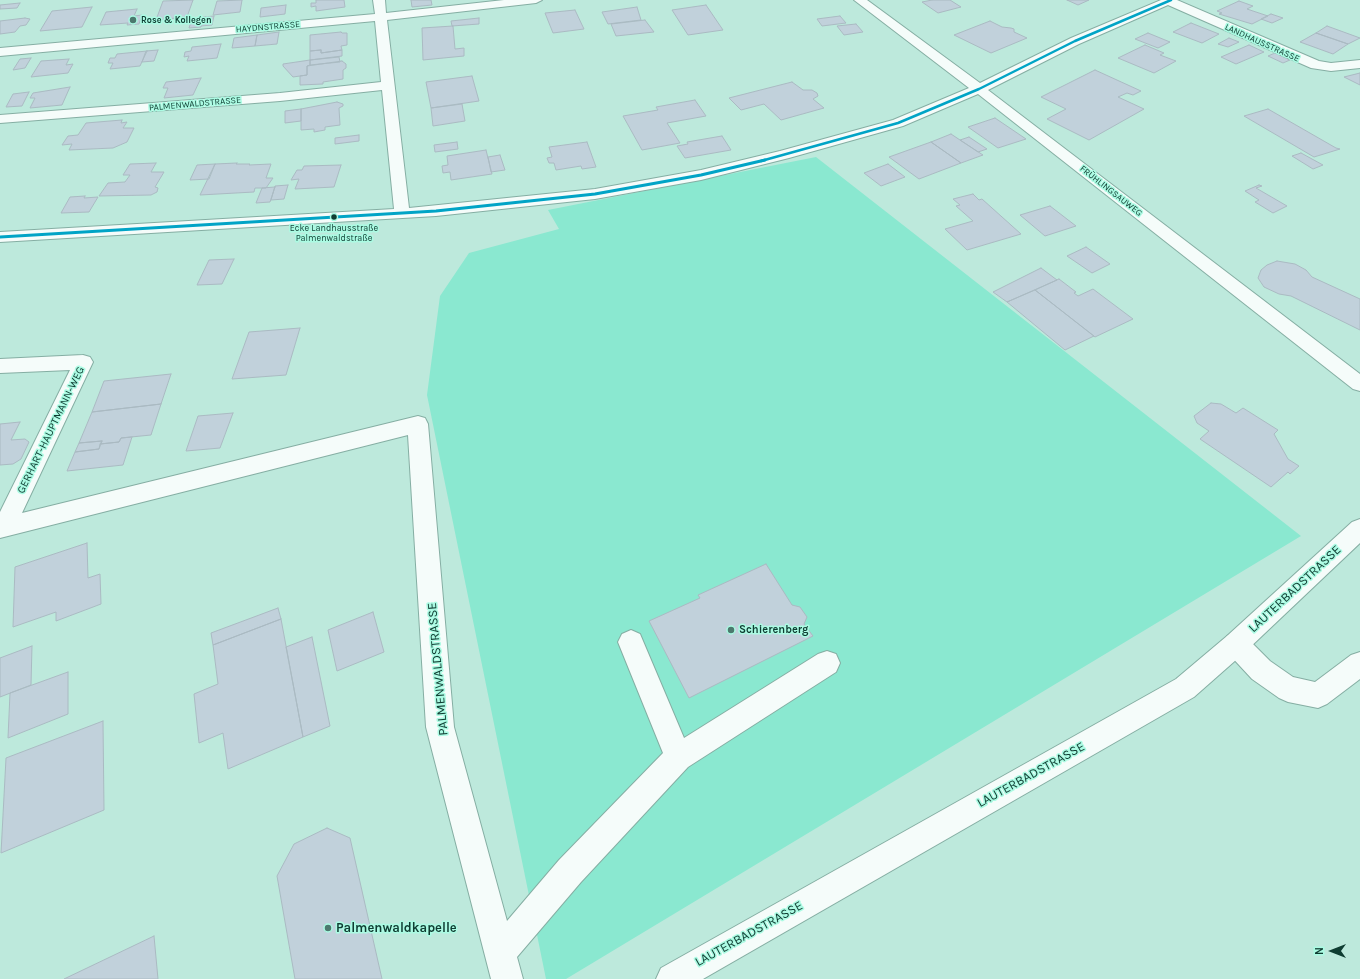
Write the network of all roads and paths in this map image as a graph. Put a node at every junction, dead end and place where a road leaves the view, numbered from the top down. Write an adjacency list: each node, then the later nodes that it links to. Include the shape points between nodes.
1 (379, 0): 5 (street)
2 (536, 0): 5 (street, HAYDNSTRASSE)
3 (860, 0): 9 (street, FRÜHLINGSAUWEG)
4 (1170, 1): 7 (street, LANDHAUSSTRASSE, via 1316,65 1331,67); 9 (street, LANDHAUSSTRASSE, via 1075,41)
5 (381, 16): 6 (street, HAYDNSTRASSE); 8 (street)
6 (0, 52)
7 (1360, 64)
8 (389, 85): 10 (street, PALMENWALDSTRASSE, via 280,97); 11 (street)
9 (979, 89): 11 (street, LANDHAUSSTRASSE, via 898,123 701,175 595,194); 14 (street, FRÜHLINGSAUWEG)
10 (0, 119)
11 (402, 213): 12 (street, LANDHAUSSTRASSE)
12 (0, 237)
13 (0, 366): 15 (street, GERHART-HAUPTMANN-WEG, via 84,362)
14 (1360, 384)
15 (2, 528): 22 (street, PALMENWALDSTRASSE, via 418,424 440,727)
16 (1360, 529): 18 (street, LAUTERBADSTRASSE)
17 (631, 642): 21 (street)
18 (1236, 644): 20 (street, via 1261,670 1288,689 1318,695); 24 (street, LAUTERBADSTRASSE, via 1185,688)
19 (827, 664): 21 (street)
20 (1360, 664)
21 (678, 756): 22 (street, via 570,871)
22 (500, 952): 23 (street, PALMENWALDSTRASSE)
23 (507, 979)
24 (672, 979)

